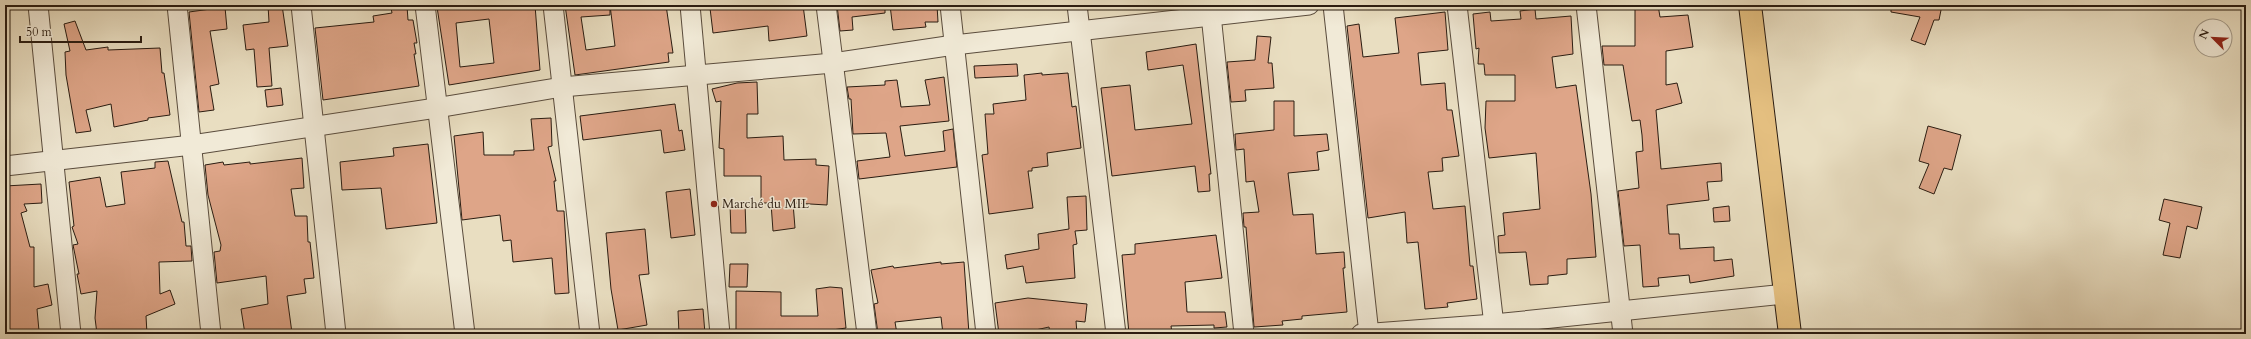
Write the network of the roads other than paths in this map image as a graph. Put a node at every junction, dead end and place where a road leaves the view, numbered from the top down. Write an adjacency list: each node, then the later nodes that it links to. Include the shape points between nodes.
1 (38, 5): 24 (street)
2 (177, 5): 23 (street)
3 (302, 5): 22 (street)
4 (425, 5): 21 (street)
5 (553, 5): 20 (street)
6 (690, 5): 19 (street)
7 (826, 5): 18 (street)
8 (950, 5): 17 (street)
9 (1077, 5): 16 (street)
10 (1310, 5): 15 (street)
11 (1333, 5): 39 (street)
12 (1457, 5): 28 (street)
13 (1586, 5): 27 (street)
14 (1750, 5): 26 (main road)
15 (1211, 11): 16 (street); 38 (street)
16 (1079, 32): 17 (street); 37 (street)
17 (954, 45): 18 (street); 36 (street)
18 (833, 63): 19 (street); 35 (street)
19 (697, 74): 20 (street); 34 (street)
20 (562, 87): 21 (street); 33 (street)
21 (436, 108): 22 (street); 32 (street)
22 (314, 126): 23 (street); 31 (street)
23 (192, 145): 24 (street); 30 (street)
24 (52, 162): 25 (street); 29 (street)
25 (5, 166)
26 (1785, 294): 27 (street); 41 (main road)
27 (1621, 311): 28 (street); 40 (street)
28 (1495, 329): 39 (street)
29 (71, 334)
30 (211, 334)
31 (336, 334)
32 (465, 334)
33 (590, 334)
34 (720, 334)
35 (867, 334)
36 (986, 334)
37 (1116, 334)
38 (1244, 334)
39 (1366, 334)
40 (1623, 334)
41 (1790, 334)

